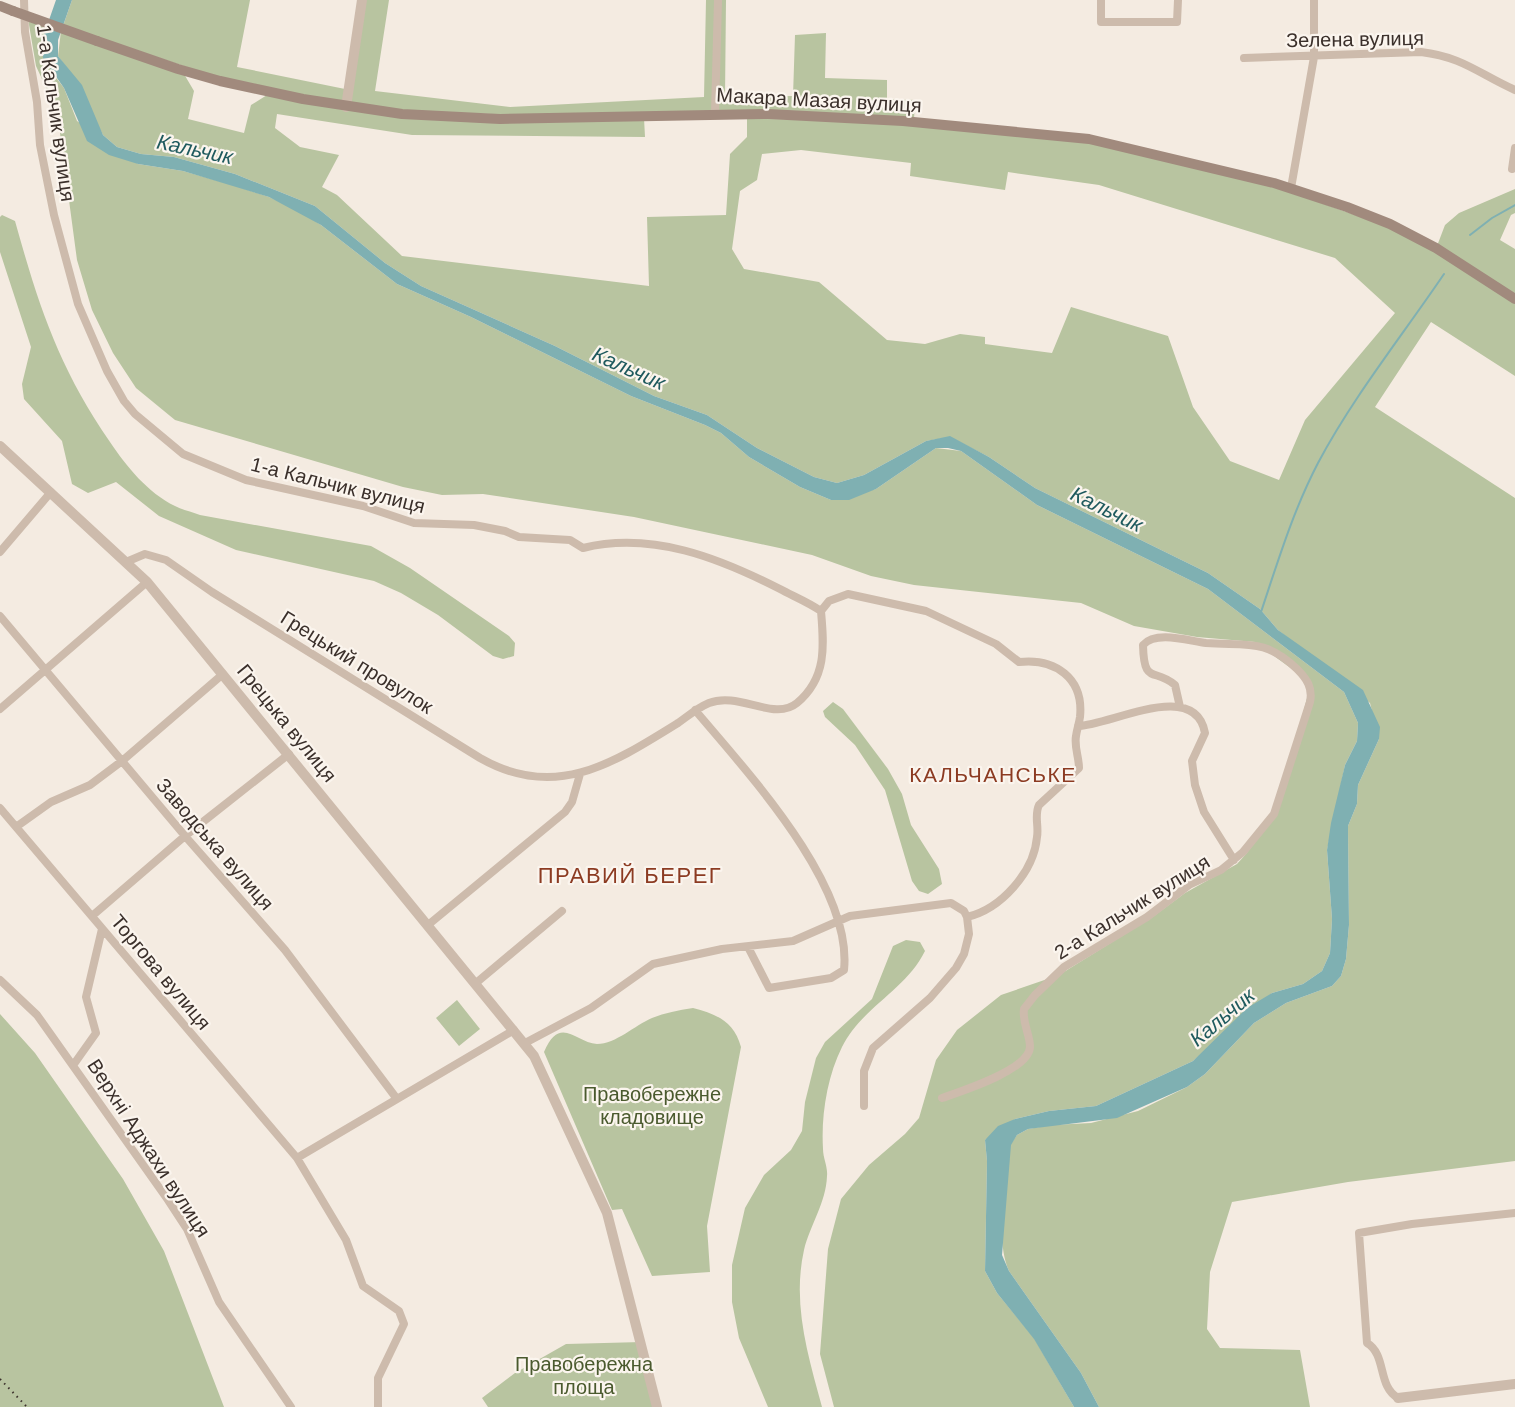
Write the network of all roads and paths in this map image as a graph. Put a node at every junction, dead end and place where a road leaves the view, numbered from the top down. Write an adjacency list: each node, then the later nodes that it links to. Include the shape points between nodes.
1 (24, 0): 22 (street, 1-а Кальчик вулиця, via 26,44 43,165 78,304 124,401 154,432 183,454 246,480 363,506 414,523 474,525 519,537 570,540 584,548 627,542 698,553 763,580)
2 (362, 0): 11 (street)
3 (718, 0): 12 (street)
4 (1101, 0): 5 (street, via 1101,22 1177,22)
5 (1178, 0)
6 (1314, 0): 8 (street)
7 (0, 6): 11 (main road, Макара Мазая вулиця, bridge, via 219,81)
8 (1314, 57): 9 (street, Зелена вулиця); 10 (street, Зелена вулиця, via 1422,52 1444,55 1465,62); 15 (street)
9 (1244, 58)
10 (1515, 90)
11 (346, 107): 12 (main road, Макара Мазая вулиця, via 500,119)
12 (715, 113): 15 (main road, Макара Мазая вулиця, via 903,121 1089,138)
13 (1515, 148): 14 (street)
14 (1512, 169)
15 (1291, 188): 16 (main road, Макара Мазая вулиця, via 1390,224 1436,248)
16 (1515, 299)
17 (0, 446): 18 (street, Грецька вулиця)
18 (51, 492): 19 (street); 20 (street, Грецька вулиця)
19 (0, 552)
20 (126, 562): 21 (street, Грецька вулиця); 32 (street, Грецький провулок, via 145,554 166,561 495,766 537,778)
21 (147, 582): 24 (street); 25 (street, Грецька вулиця)
22 (821, 611): 28 (street, Грецький провулок, via 824,652 820,670 798,702 779,710 725,699); 29 (street, via 829,601 848,594 926,610 996,644 1019,662 1051,664 1067,673 1079,700)
23 (0, 616): 24 (street, Заводська вулиця)
24 (46, 668): 27 (street); 31 (street, Заводська вулиця)
25 (223, 674): 30 (street, Грецька вулиця); 31 (street)
26 (1180, 707): 29 (street, via 1144,709 1094,725); 36 (street, 2-а Кальчик вулиця, via 1190,711 1204,727 1204,737 1192,761 1195,785 1202,808); 36 (street, 2-а Кальчик вулиця, via 1175,685 1147,670 1143,645 1147,641 1168,638 1256,646 1289,661 1311,689 1274,814)
27 (0, 709)
28 (694, 710): 32 (street, Грецький провулок, via 611,761); 40 (street, via 798,842 823,879)
29 (1078, 726): 39 (street, via 1079,768 1039,805 1038,839 1024,874 1008,893 981,913)
30 (289, 754): 35 (street); 41 (street, Грецька вулиця)
31 (122, 761): 34 (street, via 90,785 51,802); 35 (street, Заводська вулиця)
32 (580, 774): 41 (street, via 565,812)
33 (0, 808): 34 (street, Торгова вулиця)
34 (16, 827): 38 (street, Торгова вулиця)
35 (185, 836): 38 (street); 50 (street, Заводська вулиця, via 285,950)
36 (1234, 860): 49 (street, 2-а Кальчик вулиця, via 1064,967 1024,1010 1030,1048 1023,1062)
37 (562, 911): 45 (street)
38 (92, 916): 42 (street, Торгова вулиця)
39 (967, 917): 40 (street, via 945,903); 51 (street, via 967,943 956,968 930,998 873,1048 864,1071)
40 (839, 919): 43 (street, via 798,940); 43 (street, via 845,944 844,970 831,978 769,988)
41 (428, 925): 45 (street, Грецька вулиця)
42 (102, 929): 48 (street, via 86,997 96,1033); 52 (street, Торгова вулиця)
43 (748, 947): 47 (street, via 653,964 591,1008)
44 (0, 980): 48 (street, Верхні Аджахи вулиця, via 37,1015)
45 (476, 983): 46 (street, Грецька вулиця)
46 (514, 1030): 47 (street, Грецька вулиця); 50 (street)
47 (525, 1043): 58 (street, Грецька вулиця, via 541,1067 607,1213)
48 (74, 1064): 56 (street, Верхні Аджахи вулиця, via 187,1229 219,1302)
49 (942, 1098)
50 (397, 1099): 52 (street)
51 (864, 1106)
52 (297, 1158): 57 (street, via 346,1240 363,1286 403,1317 404,1324 378,1378)
53 (1515, 1213): 55 (street, via 1359,1233 1367,1343 1378,1355 1386,1386)
54 (1515, 1384): 55 (street)
55 (1398, 1398)
56 (291, 1407)
57 (378, 1407)
58 (657, 1407)

